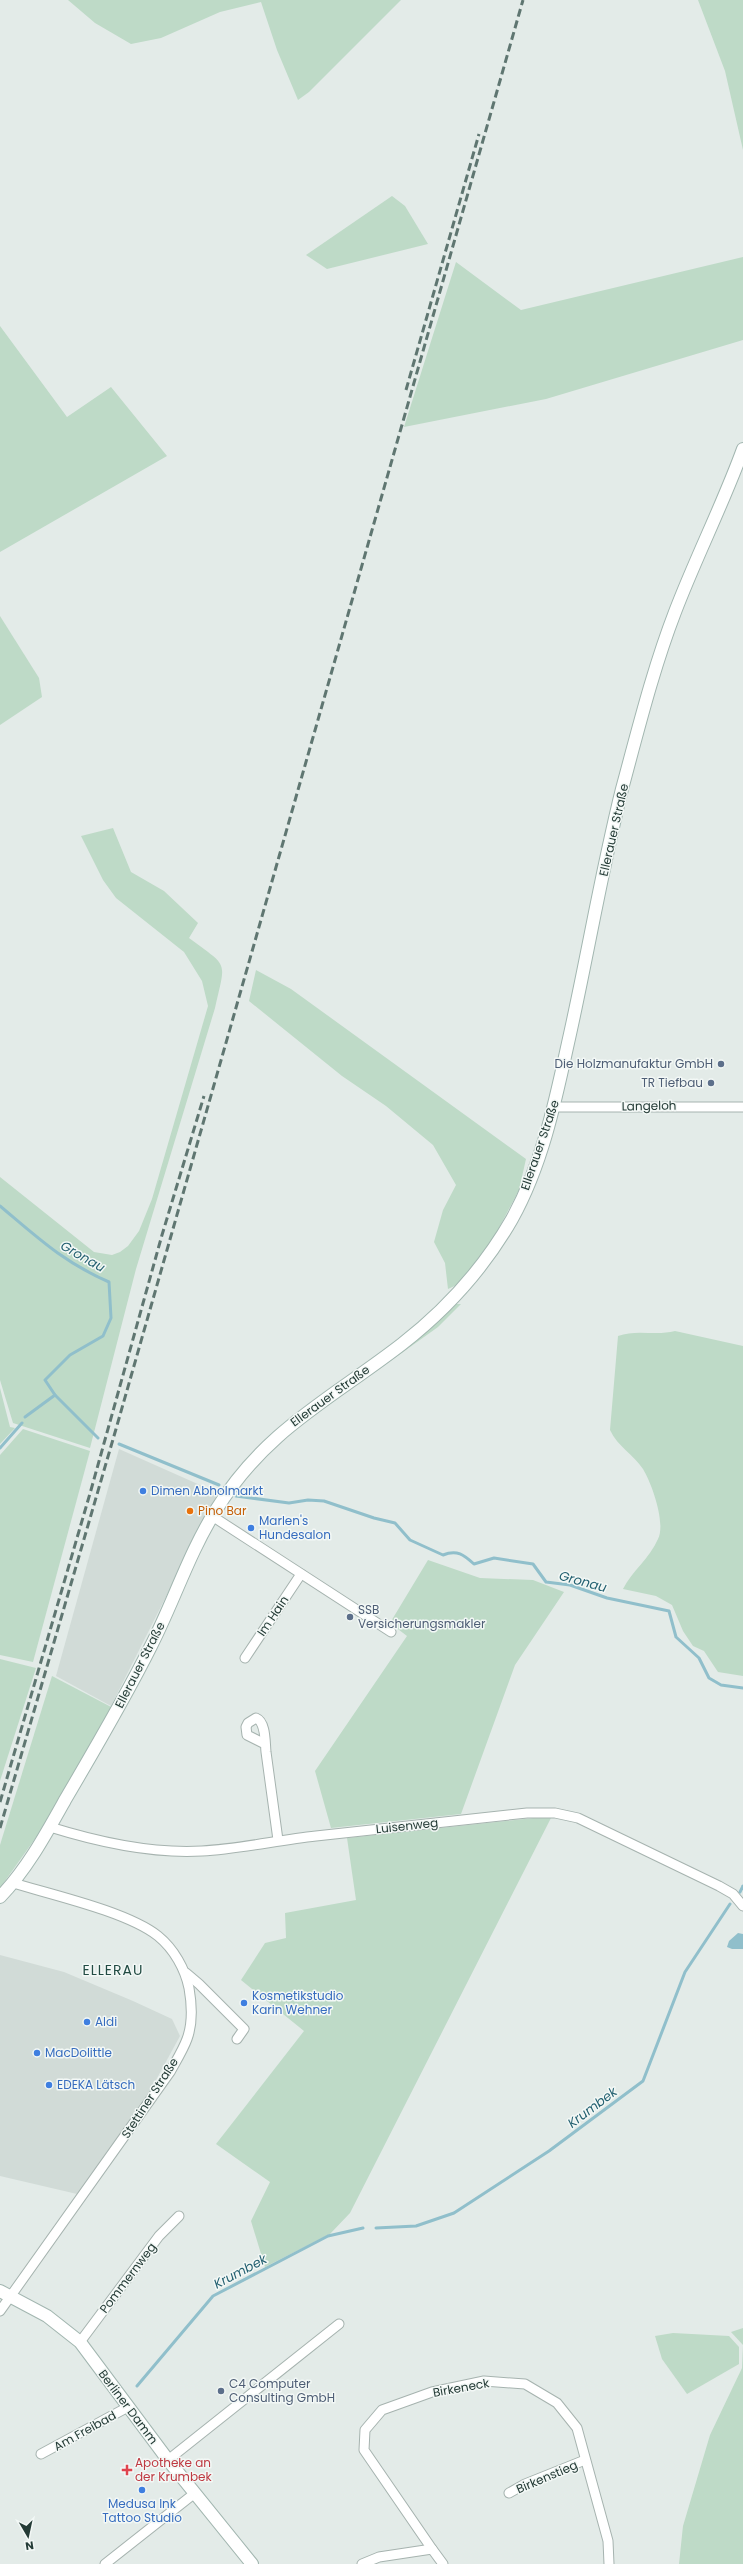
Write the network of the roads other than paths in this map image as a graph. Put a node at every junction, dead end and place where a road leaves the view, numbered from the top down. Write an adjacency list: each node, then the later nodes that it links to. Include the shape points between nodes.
1 (743, 449): 2 (main road, Ellerauer Straße, via 674,613 654,678 614,826)
2 (555, 1106): 3 (street, Langeloh); 4 (main road, Ellerauer Straße, via 531,1178 513,1217 490,1254 462,1291 402,1344 284,1429 248,1464)
3 (743, 1106)
4 (212, 1516): 5 (street); 9 (main road, Ellerauer Straße, via 179,1581 153,1644)
5 (301, 1574): 6 (street); 7 (street, Im Hain)
6 (390, 1632)
7 (245, 1658)
8 (265, 1744): 10 (street)
9 (50, 1827): 10 (street, Luisenweg, via 82,1837 165,1851 226,1849); 11 (main road, Ellerauer Straße)
10 (278, 1840): 13 (street, Luisenweg, via 527,1813 555,1813 578,1818 719,1886 733,1894)
11 (13, 1883): 12 (main road, Ellerauer Straße); 14 (street, Stettiner Straße, via 143,1926 160,1937)
12 (0, 1897)
13 (743, 1906)
14 (186, 1973): 15 (street, via 244,2029); 17 (street, Stettiner Straße, via 192,2018 187,2039 170,2072 90,2188)
15 (238, 2039)
16 (179, 2216): 20 (street, Pommernweg, via 159,2236)
17 (5, 2293): 18 (street, Stettiner Straße); 20 (main road, Berliner Damm, via 47,2316)
18 (0, 2311)
19 (339, 2324): 23 (street)
20 (80, 2342): 21 (main road, Berliner Damm)
21 (127, 2405): 22 (street, Am Freibad); 23 (main road, Berliner Damm)
22 (40, 2454)
23 (168, 2460): 25 (main road, Berliner Damm)
24 (585, 2460): 26 (street, Birkenstieg); 27 (street, Birkeneck, via 578,2428 557,2402 525,2384 484,2381 432,2392 382,2410 365,2430 364,2450); 32 (street, Birkeneck, via 608,2541)
25 (195, 2493): 28 (street); 29 (main road, Berliner Damm)
26 (509, 2493)
27 (432, 2549): 30 (street, via 379,2558); 31 (street, Birkeneck)
28 (105, 2564)
29 (252, 2564)
30 (362, 2564)
31 (443, 2564)
32 (609, 2564)

